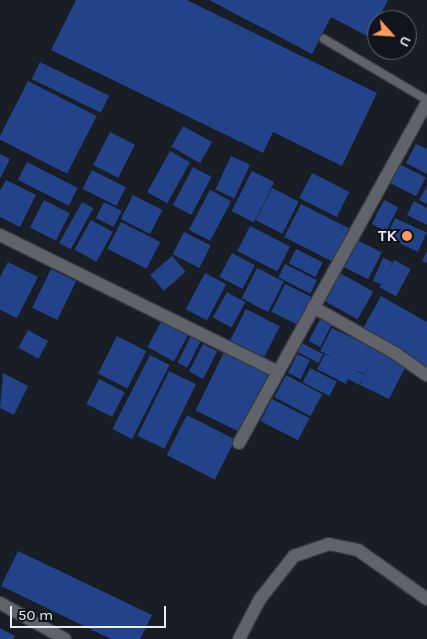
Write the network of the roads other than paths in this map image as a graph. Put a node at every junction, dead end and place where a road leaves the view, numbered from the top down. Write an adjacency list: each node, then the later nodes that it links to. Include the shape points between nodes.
1 (324, 39): 2 (lane)
2 (427, 102): 4 (street)
3 (0, 235): 5 (street)
4 (312, 307): 5 (street); 6 (street, via 395,353)
5 (278, 372): 7 (street)
6 (427, 375)
7 (239, 443)
8 (427, 599): 11 (street, via 358,550 329,544 294,556 260,599)
9 (0, 603): 10 (street)
10 (65, 639)
11 (238, 639)

